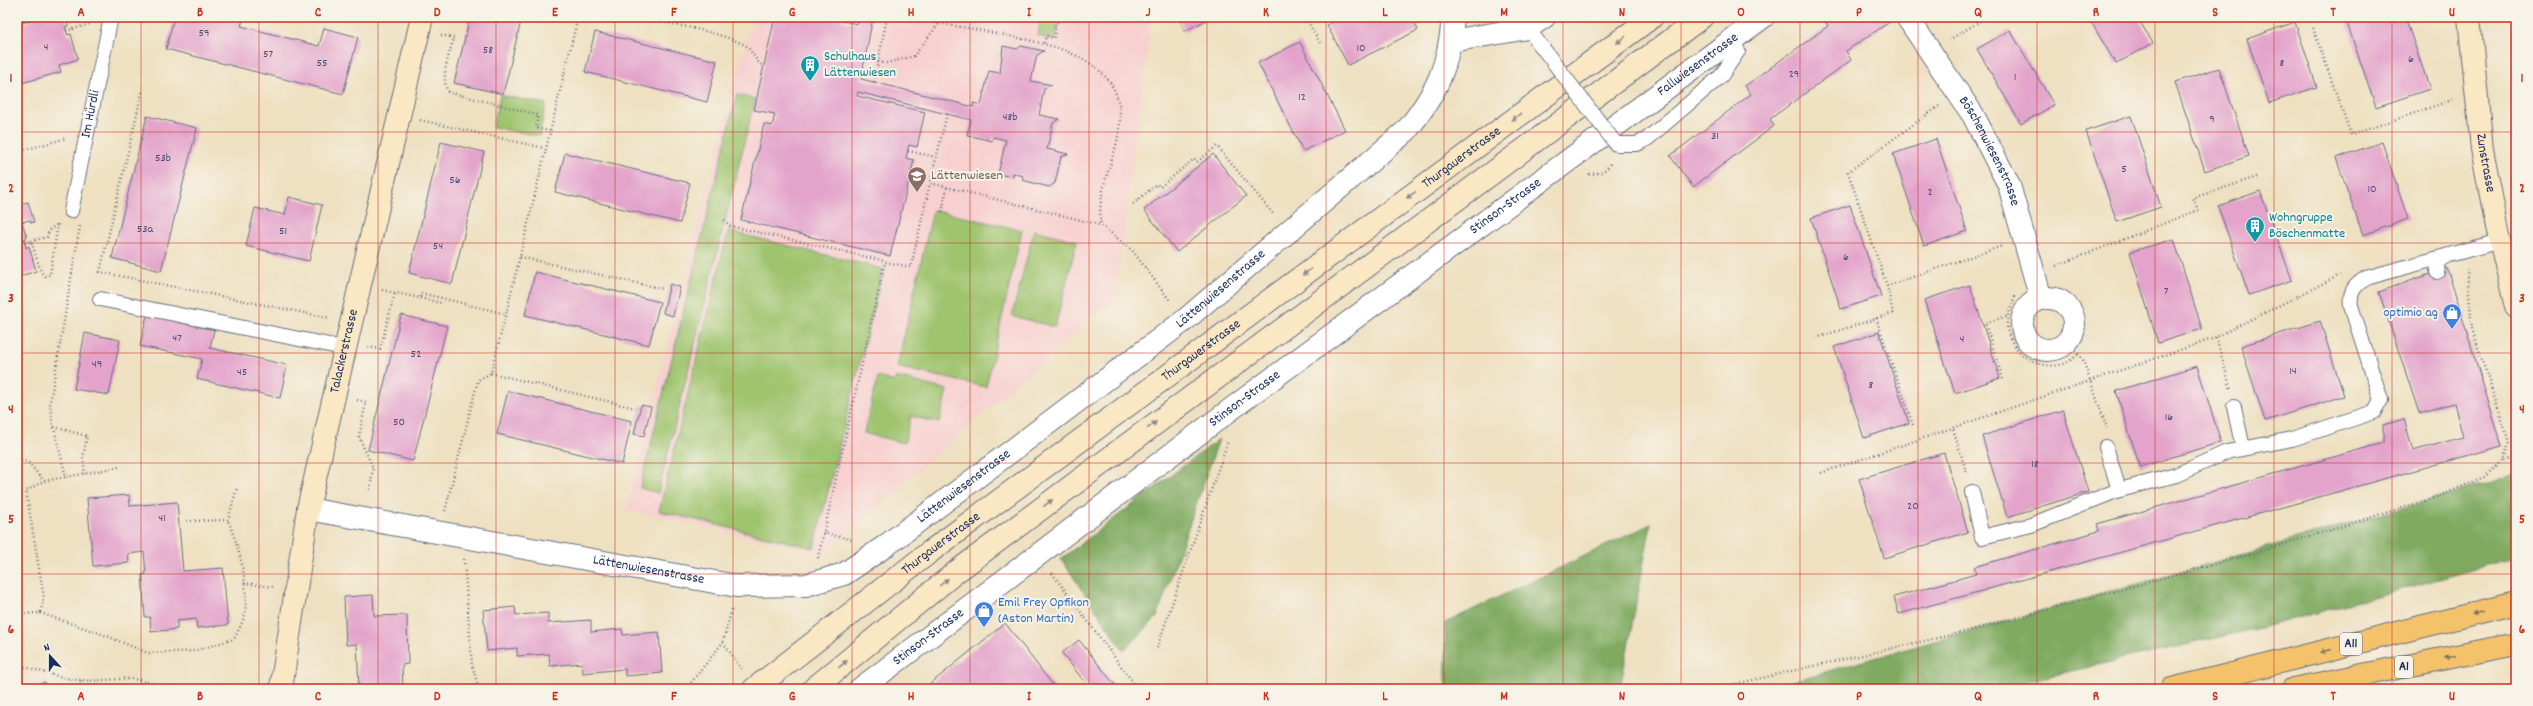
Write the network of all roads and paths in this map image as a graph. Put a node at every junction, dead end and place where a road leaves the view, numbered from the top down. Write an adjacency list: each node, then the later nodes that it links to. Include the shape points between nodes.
1 (22, 17): 18 (path)
2 (78, 17): 24 (path, via 70,19)
3 (111, 17): 50 (lane, Im Hürdli)
4 (578, 17): 40 (path)
5 (638, 17): 32 (path, via 725,37 746,45 759,64)
6 (887, 17): 31 (path)
7 (906, 17): 17 (path)
8 (1065, 17): 28 (path, via 1056,23 1054,38 1046,36)
9 (1313, 17): 29 (path, via 1307,20)
10 (1453, 17): 27 (street, Lättenwiesenstrasse)
11 (1652, 17): 130 (main road, Thurgauerstrasse, one-way to 130, via 937,547)
12 (1702, 17): 139 (main road, one-way to 12, via 963,567)
13 (1763, 17): 26 (street, Fallwiesenstrasse)
14 (1907, 17): 30 (street, Böschenwiesenstrasse)
15 (1987, 17): 30 (path)
16 (2468, 17): 34 (main road, Zunstrasse)
17 (920, 18): 19 (path)
18 (23, 22)
19 (939, 23): 28 (path); 31 (path, via 914,56 887,64)
20 (428, 25): 40 (path, via 454,38 444,85 448,92 538,115 536,128); 81 (main road, Talackerstrasse)
21 (82, 26): 24 (path)
22 (1523, 26): 26 (lane, bridge, via 1616,144 1637,144 1647,139 1721,76 1738,51); 27 (street)
23 (2313, 28): 34 (path, via 2351,135)
24 (73, 29): 25 (path)
25 (66, 31)
26 (1732, 39): 37 (street, Fallwiesenstrasse)
27 (1451, 40): 80 (street, Lättenwiesenstrasse, via 1441,77 1431,98 1406,131)
28 (1044, 43): 55 (path, via 1067,50 1086,60 1100,71 1114,89 1119,108 1119,130 1099,209)
29 (1320, 43)
30 (1930, 51): 36 (street, Böschenwiesenstrasse)
31 (878, 62): 33 (path)
32 (764, 66)
33 (874, 82)
34 (2476, 91): 57 (main road, Zunstrasse, via 2482,149)
35 (142, 92): 81 (path, via 100,272)
36 (1958, 93): 56 (street, Böschenwiesenstrasse, via 1973,115 2009,185); 67 (path, via 1848,172)
37 (1632, 113): 140 (street, Stinson-Strasse, via 1242,400)
38 (946, 114): 45 (path)
39 (417, 119): 42 (path)
40 (549, 132): 42 (path)
41 (66, 138): 44 (path)
42 (544, 148): 62 (path)
43 (908, 151): 45 (path)
44 (17, 152)
45 (936, 157): 47 (path)
46 (2257, 177): 66 (path, via 2194,198 2198,210)
47 (930, 183): 48 (path); 63 (path, via 911,267)
48 (947, 187): 51 (path); 55 (path)
49 (1133, 204): 53 (path, via 1157,184 1160,187 1194,159 1197,162 1217,146)
50 (71, 211): 54 (path); 93 (path, via 81,224 50,403)
51 (942, 212)
52 (724, 220): 63 (path, via 730,226)
53 (1278, 220)
54 (58, 223): 58 (path, via 49,230 47,237); 58 (path, via 50,275 45,276 41,272)
55 (1101, 225): 80 (path, via 1132,250)
56 (2026, 238): 66 (street, Böschenwiesenstrasse); 67 (path)
57 (2500, 240): 60 (lane); 76 (main road, Zunstrasse)
58 (32, 241): 59 (path)
59 (25, 243)
60 (2465, 250): 61 (lane); 100 (path, via 2472,329 2509,442)
61 (2451, 254): 64 (lane, via 2439,261); 97 (lane, via 2366,278 2353,290 2351,306 2381,400 2374,412 2292,439)
62 (520, 256): 68 (path); 77 (path)
63 (885, 262): 113 (path)
64 (2437, 272)
65 (2343, 273): 82 (path)
66 (2035, 274): 74 (street, Böschenwiesenstrasse)
67 (1886, 286): 79 (path, via 1894,313)
68 (664, 289)
69 (381, 290): 70 (path)
70 (396, 293): 72 (path); 84 (path, via 380,349)
71 (2016, 294): 78 (path)
72 (420, 298): 75 (path); 77 (path, via 421,293)
73 (100, 299): 84 (lane)
74 (2041, 299): 85 (street, via 2056,299 2069,309 2074,325); 85 (street, via 2031,304 2022,319 2025,336 2030,343 2046,350)
75 (441, 303)
76 (2516, 307)
77 (506, 314): 86 (path)
78 (2008, 316): 85 (path, via 2007,327 2013,344 2025,358 2047,365 2065,363); 87 (path, via 1985,323)
79 (1876, 318): 83 (path); 92 (path)
80 (1185, 320): 120 (street, Lättenwiesenstrasse, via 884,547 844,574 806,585)
81 (350, 322): 84 (main road, Talackerstrasse)
82 (2216, 337): 88 (path); 90 (path, via 2228,375)
83 (1816, 338)
84 (353, 347): 110 (main road, Talackerstrasse)
85 (2074, 348): 88 (path)
86 (491, 373): 91 (path); 114 (path, via 478,380)
87 (2004, 379)
88 (2091, 381): 94 (path); 96 (path, via 2108,431)
89 (351, 399): 107 (path, via 366,402 359,437 373,468)
90 (2234, 406): 97 (lane)
91 (635, 408)
92 (1913, 425)
93 (54, 428): 102 (path, via 87,436 83,458); 104 (path)
94 (1953, 429): 103 (path); 109 (path)
95 (1228, 439): 127 (path)
96 (2106, 447): 108 (lane)
97 (2243, 448): 108 (lane, via 2227,452 2176,475)
98 (2516, 458): 100 (path)
99 (17, 459): 105 (path, via 28,462)
100 (2503, 461): 142 (path, via 2484,477 2440,496 2262,551 1968,631)
101 (119, 467): 102 (path)
102 (85, 474): 104 (path)
103 (1821, 474)
104 (66, 477): 105 (path)
105 (44, 480): 123 (path, via 26,491 44,598)
106 (238, 488): 111 (path)
107 (370, 490)
108 (2119, 490): 109 (lane, via 2031,525 1982,537)
109 (1972, 492)
110 (308, 509): 114 (street, Lättenwiesenstrasse); 136 (main road, Talackerstrasse)
111 (228, 520): 112 (path); 119 (path, via 236,540)
112 (187, 521)
113 (823, 533): 116 (path); 117 (path)
114 (440, 534): 115 (street, Lättenwiesenstrasse)
115 (465, 538): 120 (street, Lättenwiesenstrasse); 137 (path, via 464,581 472,665)
116 (858, 541)
117 (817, 560)
118 (1050, 571): 141 (path)
119 (244, 583): 121 (path); 123 (path, via 245,614 234,639 194,651 148,652)
120 (738, 586): 125 (path)
121 (278, 587)
122 (2516, 603): 143 (highway, A11, one-way to 143)
123 (40, 613): 124 (path)
124 (17, 614)
125 (723, 642): 130 (path); 138 (path)
126 (2516, 644): 144 (highway, A1, one-way to 144)
127 (1157, 648)
128 (17, 666): 129 (path)
129 (80, 680): 131 (path, via 133,678); 132 (path)
130 (750, 682)
131 (154, 684): 133 (path); 134 (path); 135 (path)
132 (80, 689)
133 (149, 689)
134 (161, 689)
135 (189, 689)
136 (281, 689)
137 (479, 689)
138 (686, 689)
139 (813, 689)
140 (860, 689)
141 (1138, 689)
142 (1713, 689)
143 (2172, 689)
144 (2293, 689)

